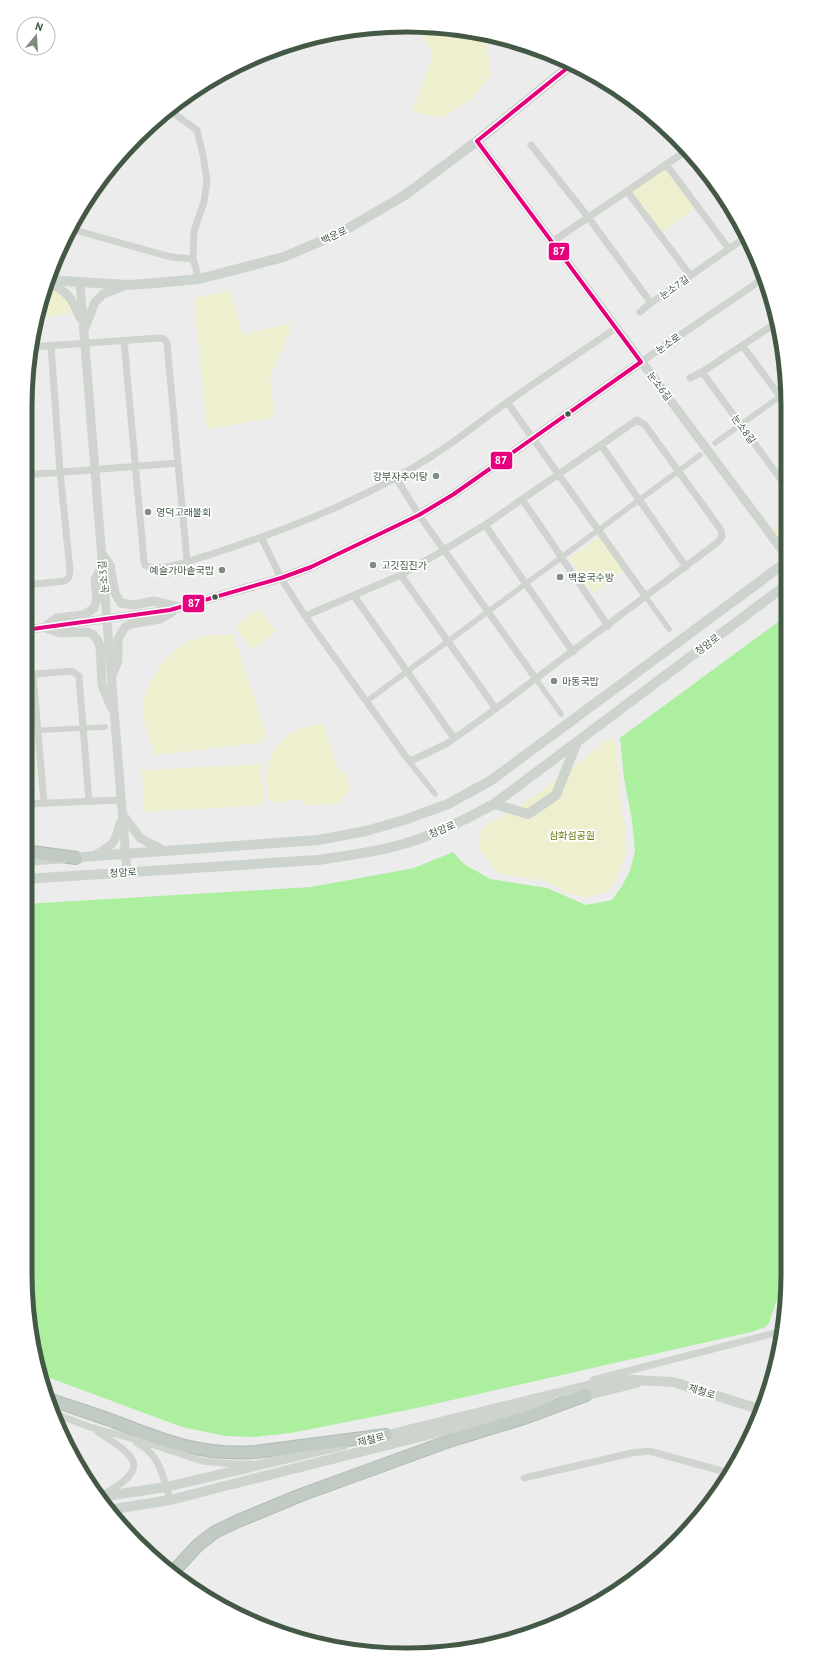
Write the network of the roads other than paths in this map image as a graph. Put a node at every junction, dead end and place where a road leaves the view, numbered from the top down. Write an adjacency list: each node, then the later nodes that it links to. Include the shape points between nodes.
1 (567, 69): 3 (main road, 백운로)
2 (174, 113): 13 (street, via 197,130 207,181 204,202 194,231)
3 (476, 141): 11 (street, 눈소6길); 15 (main road, 백운로, via 405,195 342,232 284,257)
4 (532, 145): 8 (street, 눈소7길)
5 (682, 154): 6 (street)
6 (666, 164): 7 (street); 12 (street)
7 (627, 191): 8 (street); 14 (street)
8 (588, 218): 11 (street); 21 (street, 눈소7길)
9 (76, 230): 13 (street, via 171,257)
10 (742, 240): 12 (street, 눈소7길)
11 (552, 242): 25 (street, 눈소6길)
12 (729, 249): 14 (street, 눈소7길)
13 (193, 259): 15 (street)
14 (690, 275): 21 (street, 눈소7길)
15 (199, 279): 20 (main road, 백운로)
16 (54, 281): 18 (main road, 백운로)
17 (759, 281): 31 (street, 눈소로)
18 (80, 283): 20 (main road, 백운로); 24 (street, 눈소3길)
19 (53, 284): 24 (street, via 70,296)
20 (128, 285): 24 (street, via 103,294 95,302)
21 (651, 303): 22 (street)
22 (640, 312)
23 (772, 326): 28 (street)
24 (84, 328): 27 (street, 눈소3길)
25 (616, 328): 31 (street, 눈소6길); 36 (street)
26 (124, 341): 27 (street); 42 (street, via 159,338 168,343); 43 (street)
27 (85, 344): 29 (street); 44 (street, 눈소3길)
28 (742, 345): 32 (street); 34 (street)
29 (51, 346): 30 (street); 45 (street)
30 (37, 347)
31 (641, 362): 38 (street, 눈소로); 57 (street, 눈소6길)
32 (702, 372): 33 (street); 37 (street, 눈소8길)
33 (690, 378)
34 (781, 395)
35 (781, 399): 37 (street)
36 (507, 402): 38 (street); 49 (street, via 432,456)
37 (741, 425): 39 (street); 50 (street, 눈소8길)
38 (533, 439): 48 (street); 53 (street, 눈소로)
39 (715, 443)
40 (601, 445): 46 (street, via 637,420 642,422); 48 (street); 52 (street)
41 (700, 455): 46 (street)
42 (178, 462): 43 (street); 61 (street)
43 (134, 465): 44 (street); 61 (street, via 145,566 157,569)
44 (95, 468): 45 (street); 59 (street, 눈소3길)
45 (60, 471): 47 (street); 67 (street, via 69,577 65,581)
46 (678, 471): 52 (street); 63 (street, via 721,530 722,537)
47 (32, 474)
48 (558, 474): 51 (street); 55 (street)
49 (396, 476): 53 (street); 56 (street, via 310,519)
50 (781, 480)
51 (522, 500): 54 (street); 60 (street)
52 (639, 500): 55 (street); 63 (street)
53 (419, 515): 58 (street); 66 (street, 눈소로, via 311,567)
54 (486, 526): 58 (street); 68 (street)
55 (598, 530): 60 (street); 71 (street)
56 (261, 537): 61 (street); 66 (street)
57 (781, 549)
58 (444, 550): 65 (street); 73 (street)
59 (101, 552): 62 (street, 눈소3길); 72 (street, via 110,565 115,593 121,603 134,605 154,601)
60 (562, 557): 68 (street); 76 (street)
61 (187, 561)
62 (102, 565): 75 (street, 눈소3길); 77 (street, via 95,580 97,598 94,608 84,615 57,618)
63 (686, 566): 71 (street)
64 (781, 566): 105 (main road, 청암로, via 490,781 448,804 366,830 318,840)
65 (401, 575): 70 (street); 80 (street)
66 (281, 578): 72 (street, 눈소로); 74 (street)
67 (32, 584)
68 (526, 584): 73 (street); 81 (street)
69 (781, 589): 95 (main road, 청암로)
70 (354, 596): 74 (street); 82 (street)
71 (646, 596): 76 (street); 79 (street)
72 (180, 607): 75 (street, 눈소로); 84 (street, via 160,619 125,627 118,639 118,661)
73 (488, 612): 80 (street); 85 (street)
74 (305, 616): 86 (street)
75 (107, 619): 77 (street, 눈소로); 84 (street, 눈소3길)
76 (608, 626): 81 (street)
77 (44, 627): 78 (street, 눈소로); 89 (street, via 60,633 87,632 97,639 100,646 102,685)
78 (32, 629)
79 (669, 629)
80 (448, 641): 82 (street); 87 (street)
81 (573, 652): 85 (street)
82 (407, 671): 86 (street); 94 (street)
83 (33, 674): 91 (street, via 76,672 79,676); 93 (street)
84 (111, 676): 89 (street, 눈소3길)
85 (536, 679): 87 (street); 88 (street)
86 (367, 701): 96 (street)
87 (496, 709): 94 (street)
88 (561, 714)
89 (114, 715): 98 (street, 눈소3길)
90 (105, 727): 91 (street)
91 (83, 728): 93 (street); 99 (street)
92 (32, 730): 93 (street)
93 (38, 730): 100 (street)
94 (454, 738): 96 (street, via 422,757 413,760)
95 (578, 741): 102 (main road, 청암로); 102 (main road, via 556,795 528,814)
96 (407, 758): 97 (street)
97 (435, 794)
98 (121, 800): 99 (street); 103 (street, 눈소3길)
99 (89, 801): 100 (street)
100 (44, 803): 101 (street)
101 (32, 804)
102 (494, 804): 110 (main road, 청암로, via 461,822 429,835 364,854 317,860)
103 (122, 814): 105 (street, via 140,838); 106 (street, 눈소3길); 107 (street, via 117,839)
104 (32, 852): 108 (highway)
105 (168, 852): 106 (main road, 청암로)
106 (126, 855): 107 (main road, 청암로); 110 (street, 눈소3길)
107 (92, 857): 108 (main road, 청암로)
108 (76, 858): 109 (main road, 청암로)
109 (32, 861)
110 (127, 872): 111 (main road, 청암로)
111 (32, 879)
112 (776, 1332): 114 (street, via 604,1376)
113 (641, 1381): 114 (main road, 제철로, via 616,1379); 115 (main road, 제철로, via 622,1388); 117 (main road, 제철로, via 673,1382)
114 (558, 1393): 120 (main road, 제철로)
115 (586, 1395): 128 (main road, 제철로); 130 (highway, via 527,1417 452,1440 264,1510 215,1532 198,1544)
116 (55, 1401): 120 (highway, via 179,1446 208,1452 235,1454)
117 (756, 1408)
118 (61, 1416): 119 (street)
119 (90, 1427): 121 (street); 126 (street, via 126,1452 132,1458 134,1466 126,1481)
120 (386, 1435): 122 (main road, 제철로)
121 (126, 1438): 122 (street, via 202,1461 232,1464); 125 (street, via 154,1454)
122 (269, 1463): 125 (main road, 제철로)
123 (724, 1472): 124 (street, via 650,1450)
124 (524, 1478)
125 (166, 1487): 127 (main road, 제철로); 128 (street)
126 (104, 1494)
127 (105, 1496)
128 (170, 1500): 129 (main road, 제철로)
129 (116, 1509)
130 (176, 1568)

